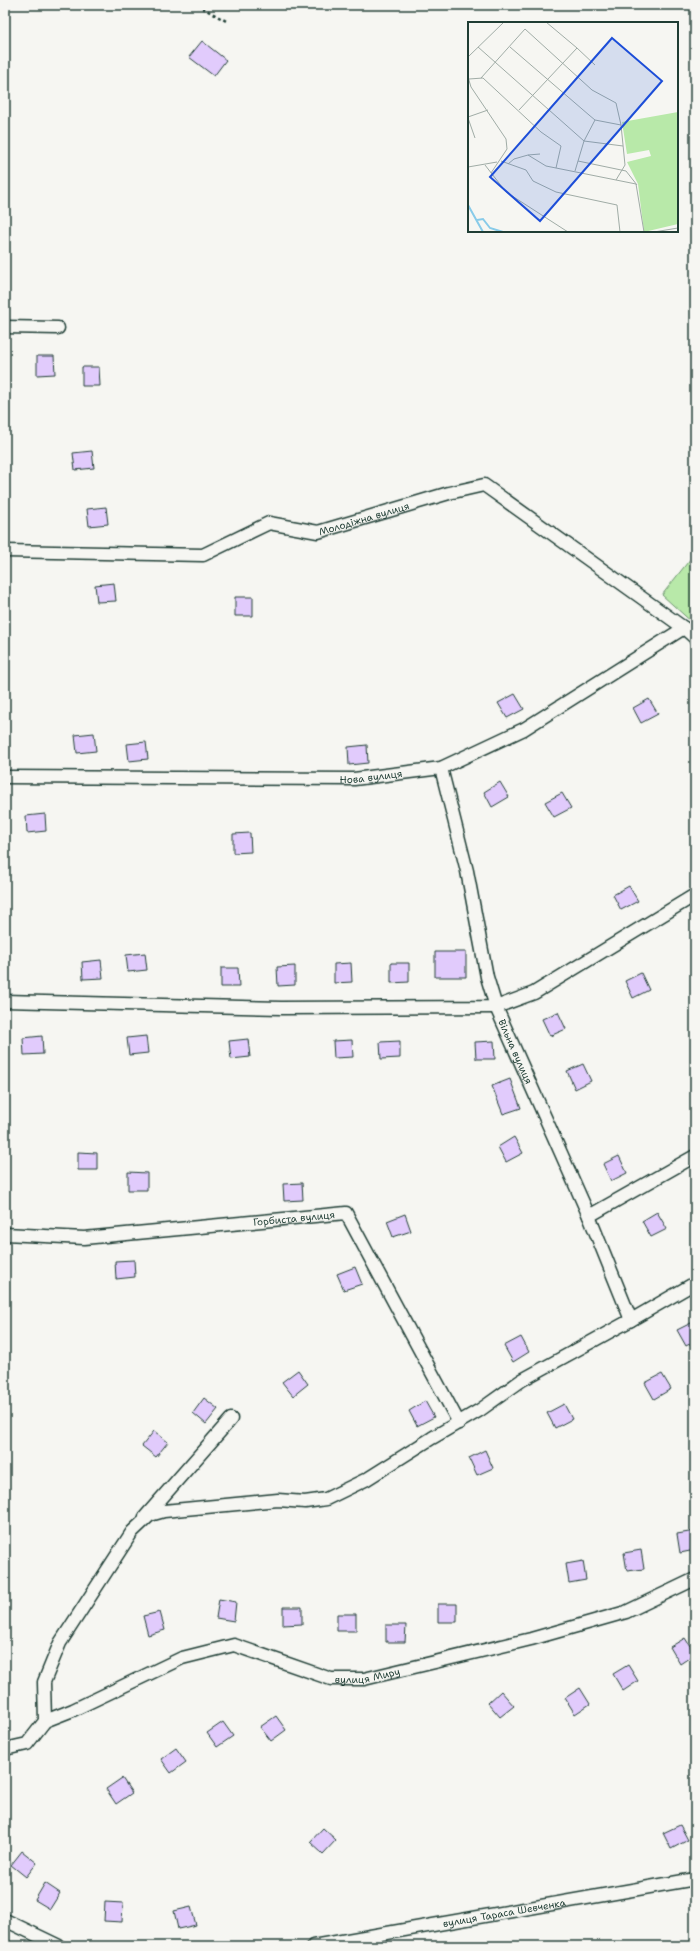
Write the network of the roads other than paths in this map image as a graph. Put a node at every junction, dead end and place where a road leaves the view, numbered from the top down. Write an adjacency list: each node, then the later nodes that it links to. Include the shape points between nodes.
1 (5, 327): 2 (street)
2 (58, 328)
3 (5, 552): 4 (street, Молодіжна вулиця, via 203,555 269,523 318,532 484,485)
4 (684, 628): 5 (street); 6 (street, Нова вулиця, via 524,730)
5 (695, 638)
6 (441, 768): 7 (street, Нова вулиця, via 354,779); 10 (street, Вільна вулиця, via 467,871)
7 (5, 777)
8 (695, 895): 10 (street, via 534,993)
9 (5, 1001): 10 (street, via 281,1008)
10 (496, 1007): 12 (street, Вільна вулиця)
11 (695, 1156): 12 (street)
12 (589, 1216): 15 (street, Вільна вулиця)
13 (5, 1234): 17 (street, Горбиста вулиця, via 84,1238 346,1213)
14 (695, 1283): 15 (street)
15 (631, 1320): 17 (street, via 522,1380)
16 (232, 1419): 18 (street)
17 (459, 1423): 18 (street, via 367,1479 326,1499 305,1502 278,1500 164,1511 150,1515)
18 (140, 1522): 20 (street, via 60,1643 44,1682)
19 (695, 1579): 20 (street, вулиця Миру, via 626,1612 531,1639 364,1678 331,1678 234,1645 182,1658)
20 (45, 1721): 21 (street, via 27,1744)
21 (5, 1749)
22 (695, 1879): 25 (street, вулиця Тараса Шевченка)
23 (5, 1920): 24 (street)
24 (59, 1946)
25 (313, 1946)

